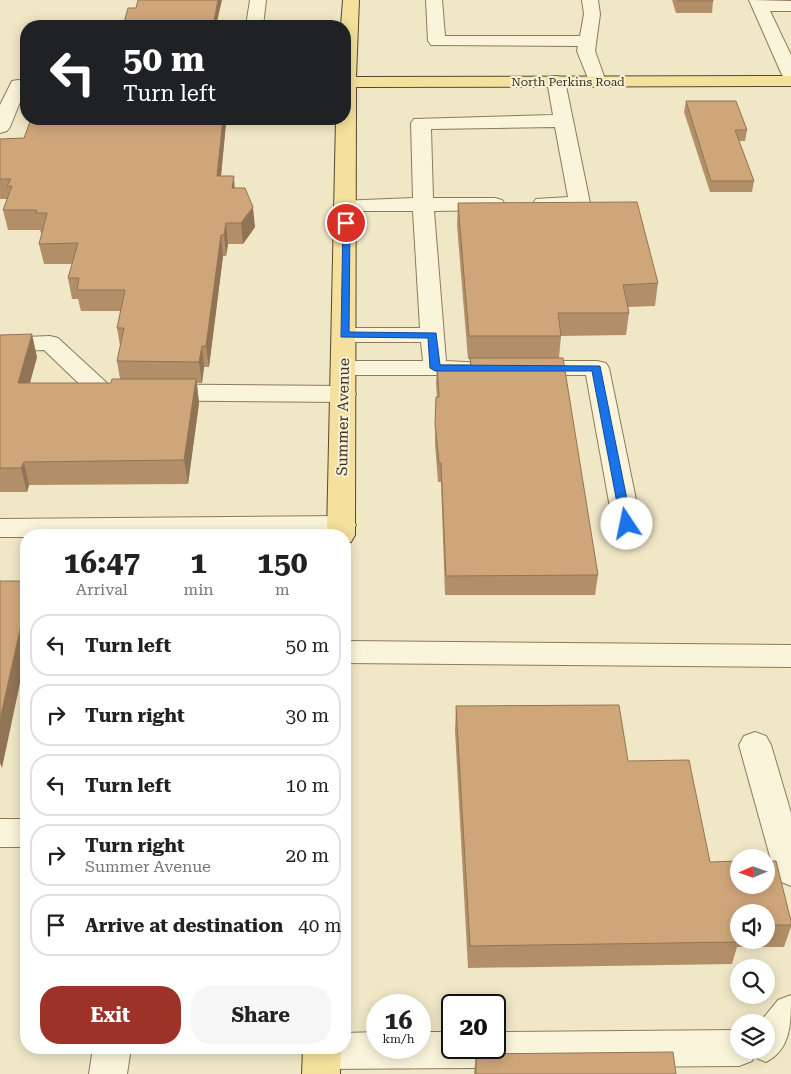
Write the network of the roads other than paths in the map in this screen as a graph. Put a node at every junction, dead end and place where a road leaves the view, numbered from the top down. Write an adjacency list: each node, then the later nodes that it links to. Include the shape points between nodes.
1 (258, 0): 7 (street)
2 (351, 0): 8 (main road, Summer Avenue)
3 (434, 0): 9 (street, via 437,41)
4 (590, 0): 9 (street, via 592,14)
5 (758, 3): 6 (street); 10 (street)
6 (791, 6)
7 (256, 20)
8 (349, 20)
9 (588, 41): 14 (street, via 586,51)
10 (791, 75)
11 (791, 81): 14 (main road, North Perkins Road)
12 (351, 82): 13 (main road, North Perkins Road)
13 (556, 82): 14 (main road, North Perkins Road); 16 (street)
14 (597, 82)
15 (15, 85): 18 (street)
16 (564, 121): 19 (street, via 420,123); 19 (street, via 580,203)
17 (346, 125): 20 (main road, Summer Avenue)
18 (0, 127)
19 (423, 204): 20 (street); 22 (street)
20 (346, 205): 21 (main road, Summer Avenue)
21 (344, 335): 22 (street); 24 (main road, Summer Avenue)
22 (432, 335): 25 (street)
23 (0, 345): 26 (street, via 50,343 102,392)
24 (344, 368): 25 (street); 26 (main road, Summer Avenue)
25 (435, 368): 27 (street, via 597,368)
26 (344, 394): 30 (main road, Summer Avenue)
27 (627, 524)
28 (0, 528): 29 (street)
29 (171, 529)
30 (342, 529)
31 (351, 652): 32 (street)
32 (791, 656)
33 (755, 745): 36 (street)
34 (0, 833): 35 (street)
35 (20, 833)
36 (791, 871)
37 (791, 1012): 38 (street)
38 (775, 1032)
39 (730, 1048): 41 (street)
40 (111, 1054): 42 (street)
41 (321, 1058)
42 (108, 1074)

